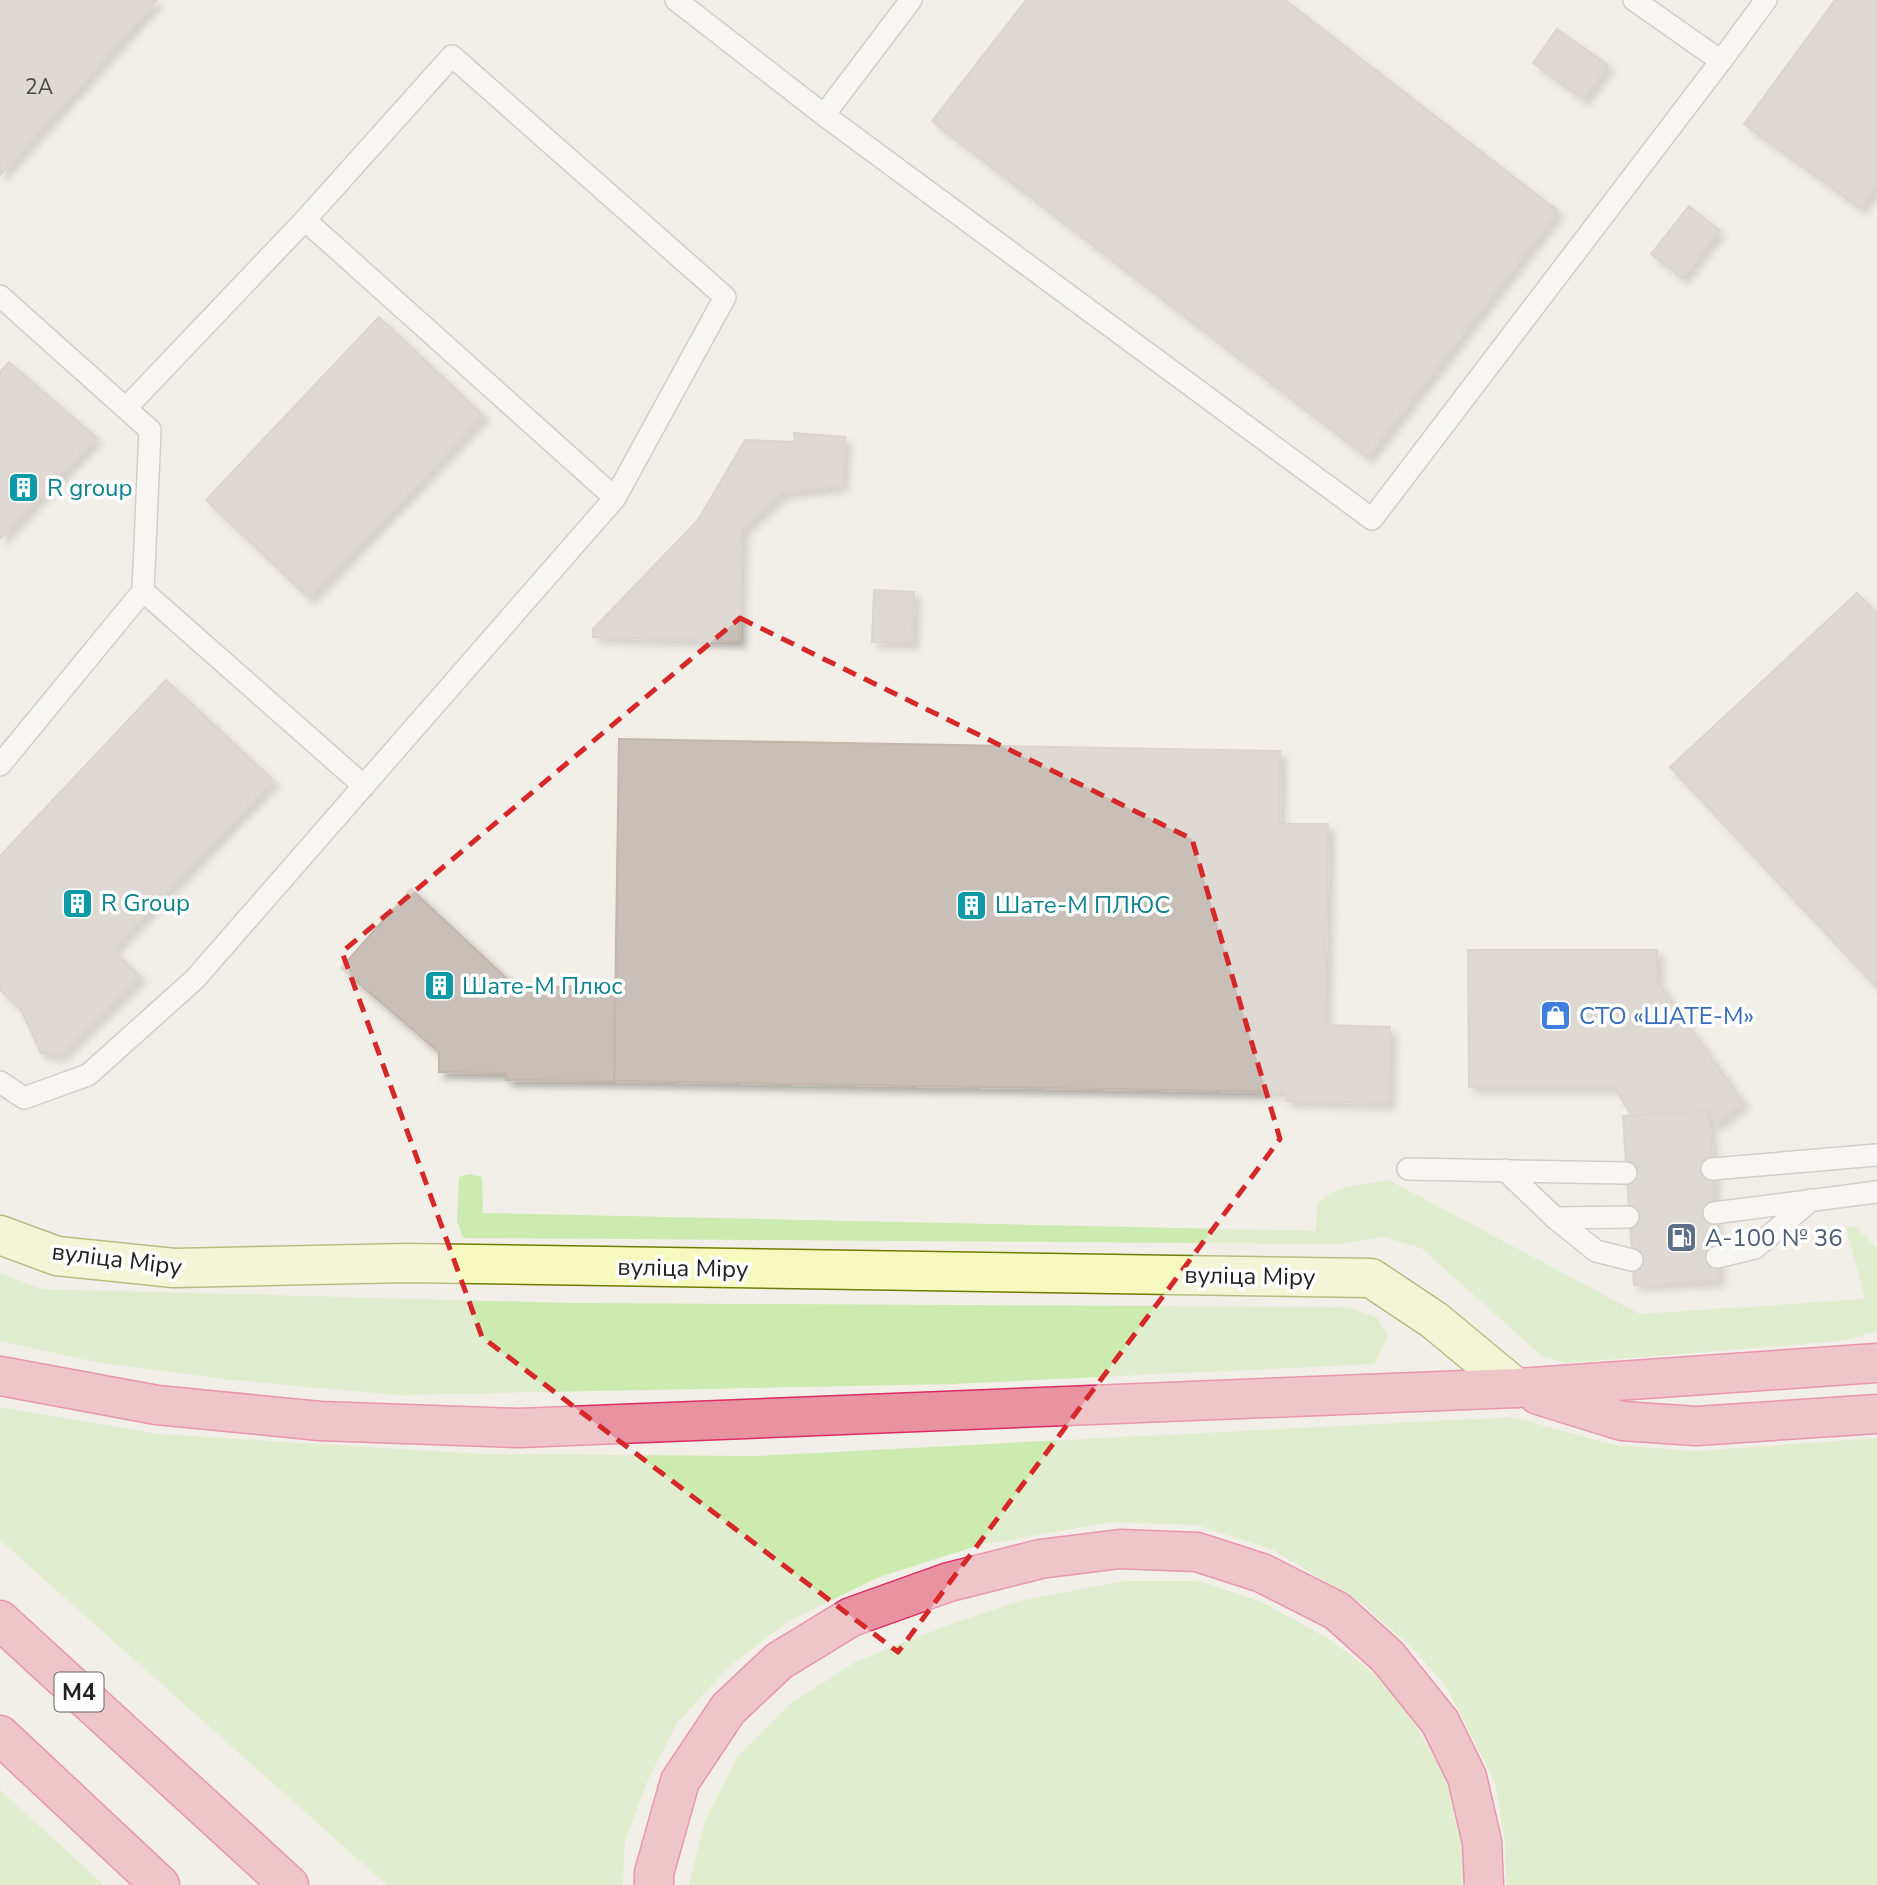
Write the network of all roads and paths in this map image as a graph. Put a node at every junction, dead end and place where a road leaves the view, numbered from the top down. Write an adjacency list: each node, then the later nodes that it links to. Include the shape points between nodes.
1 (676, 0): 6 (lane)
2 (911, 0): 6 (lane)
3 (1634, 0): 5 (lane)
4 (1766, 0): 5 (lane)
5 (1721, 61): 6 (lane, via 1372,519)
6 (824, 115)
7 (305, 220): 9 (lane); 10 (lane); 10 (lane, via 452,56 725,297)
8 (0, 296): 9 (lane)
9 (126, 408): 11 (lane, via 150,430)
10 (615, 498): 13 (lane)
11 (144, 591): 12 (lane); 13 (lane)
12 (0, 765)
13 (363, 786): 14 (lane, via 195,979 88,1075 24,1098)
14 (0, 1082)
15 (1877, 1155): 16 (lane)
16 (1712, 1169)
17 (1408, 1170): 18 (lane)
18 (1505, 1170): 19 (lane); 24 (lane)
19 (1626, 1173)
20 (1877, 1192): 21 (lane)
21 (1811, 1200): 22 (lane); 26 (lane, via 1755,1248)
22 (1714, 1213)
23 (1628, 1217): 24 (lane)
24 (1555, 1218): 27 (lane, via 1596,1251)
25 (0, 1235): 30 (street, вуліца Міру, via 57,1256 174,1268 408,1263 1371,1278 1434,1320)
26 (1717, 1257)
27 (1632, 1261)
28 (1877, 1363): 30 (highway)
29 (0, 1376): 30 (highway, via 157,1405 320,1421 519,1428)
30 (1516, 1388): 31 (highway, via 1622,1421 1696,1426)
31 (1877, 1413)
32 (0, 1620): 35 (highway, М4)
33 (0, 1735): 34 (highway)
34 (160, 1885)
35 (289, 1885)
36 (654, 1885): 37 (highway, via 680,1781 728,1709 779,1661 852,1617 949,1582 1040,1559 1120,1549 1197,1552 1262,1573 1337,1611 1388,1657 1440,1722 1467,1777 1482,1842)
37 (1484, 1885)

